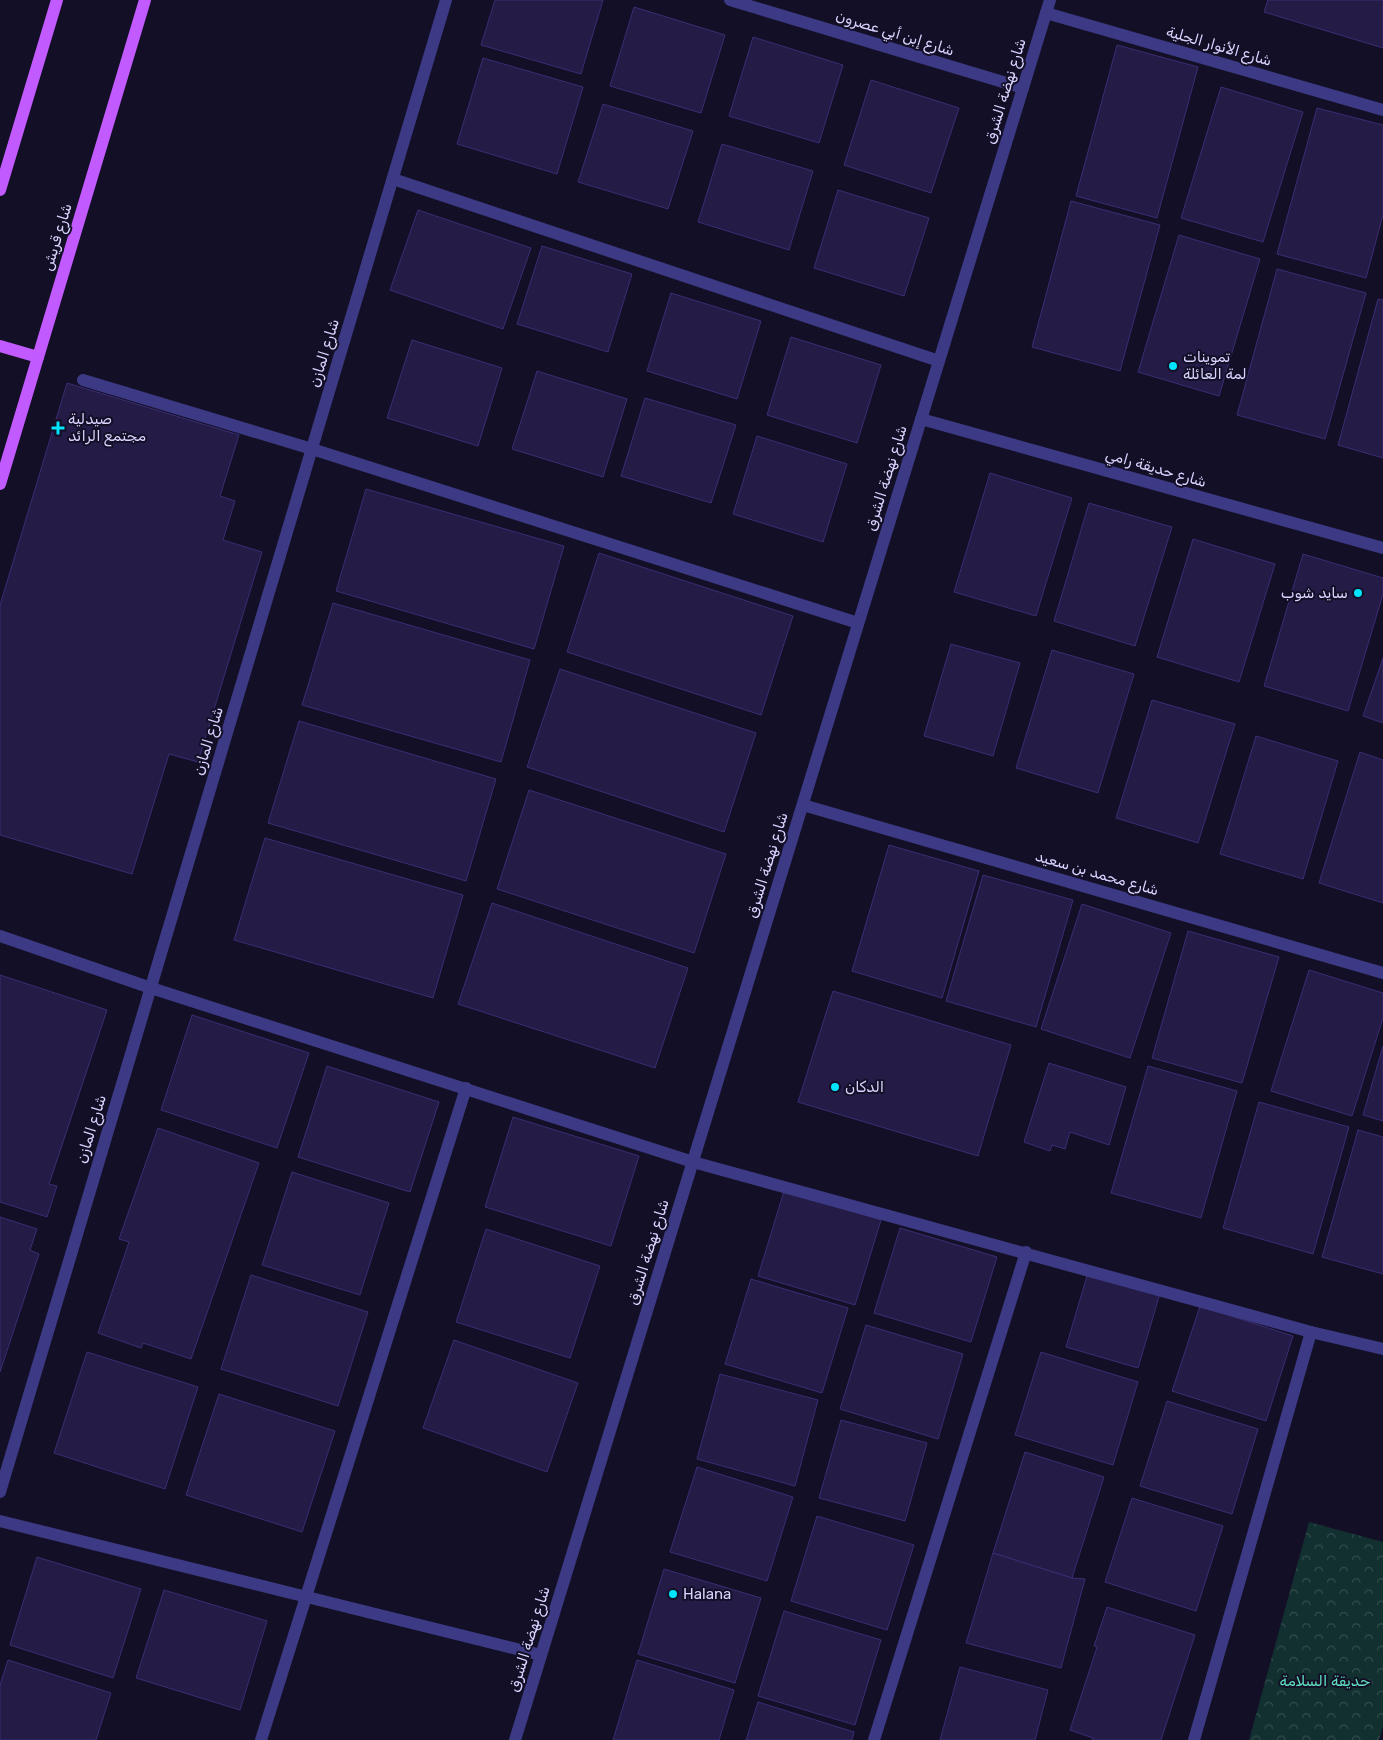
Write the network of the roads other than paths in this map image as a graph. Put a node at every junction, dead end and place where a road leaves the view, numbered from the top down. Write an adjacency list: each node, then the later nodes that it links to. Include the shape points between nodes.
1 (57, 0): 10 (main road)
2 (145, 0): 12 (main road, شارع قريش)
3 (446, 0): 9 (street, شارع المازن)
4 (730, 0): 7 (street, شارع إبن أبي عصرون)
5 (1050, 0): 6 (street, شارع نهضة الشرق)
6 (1046, 13): 7 (street, شارع نهضة الشرق); 8 (street, شارع الأنوار الجلية)
7 (1023, 88): 13 (street, شارع نهضة الشرق)
8 (1383, 110)
9 (393, 179): 13 (street); 16 (street, شارع المازن)
10 (0, 190)
11 (0, 346): 12 (main road)
12 (38, 357): 17 (main road, شارع قريش)
13 (939, 362): 15 (street, شارع نهضة الشرق)
14 (82, 380): 16 (street)
15 (921, 419): 18 (street, شارع حديقة رامي); 19 (street, شارع نهضة الشرق)
16 (312, 449): 19 (street); 23 (street, شارع المازن)
17 (0, 484)
18 (1383, 548)
19 (858, 623): 20 (street, شارع نهضة الشرق)
20 (803, 805): 22 (street, شارع محمد بن سعيد); 25 (street, شارع نهضة الشرق)
21 (0, 936): 23 (street)
22 (1383, 973)
23 (151, 988): 24 (street); 29 (street, شارع المازن)
24 (466, 1088): 25 (street); 31 (street)
25 (693, 1162): 26 (street); 32 (street, شارع نهضة الشرق)
26 (1026, 1252): 27 (street); 35 (street)
27 (1311, 1332): 28 (street); 36 (street)
28 (1383, 1349)
29 (0, 1492)
30 (0, 1521): 31 (street)
31 (306, 1597): 32 (street); 33 (street)
32 (541, 1655): 34 (street, شارع نهضة الشرق)
33 (261, 1740)
34 (515, 1740)
35 (874, 1740)
36 (1194, 1740)

